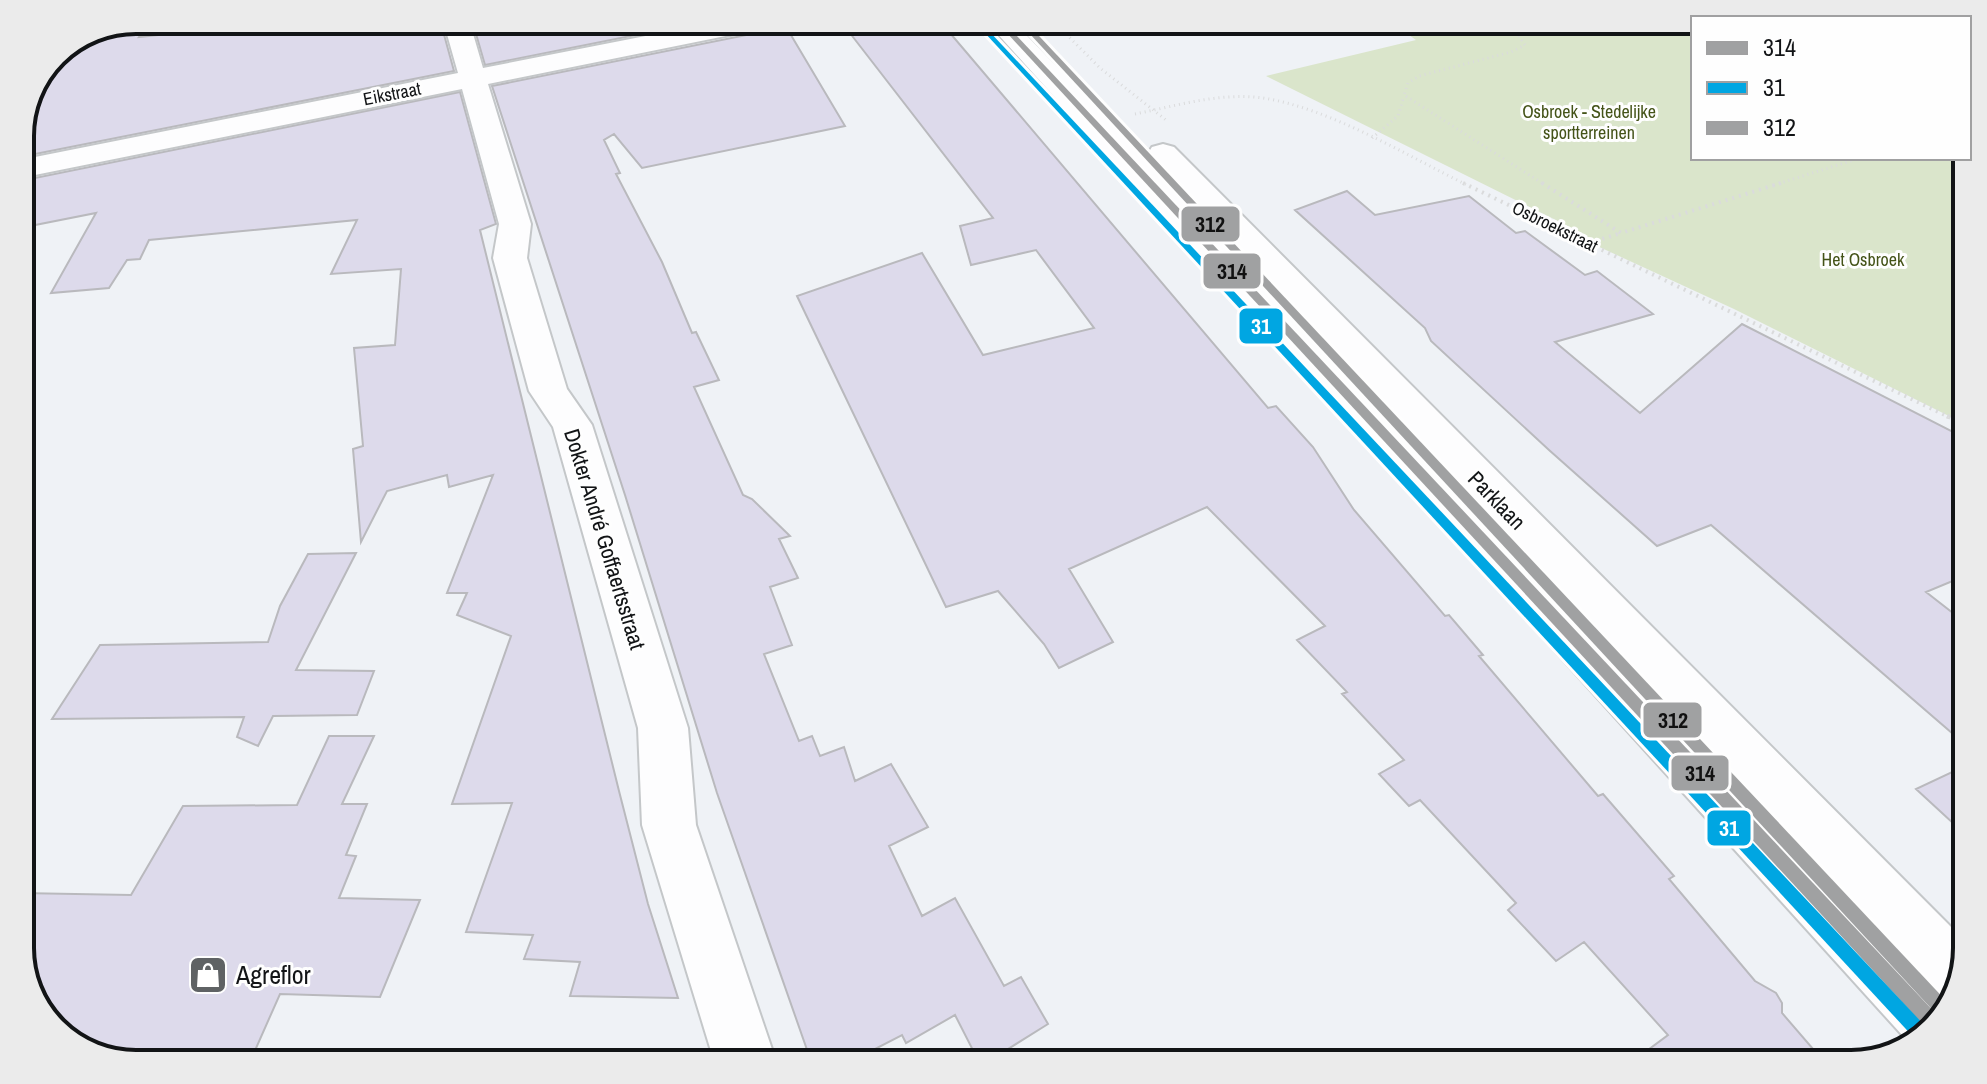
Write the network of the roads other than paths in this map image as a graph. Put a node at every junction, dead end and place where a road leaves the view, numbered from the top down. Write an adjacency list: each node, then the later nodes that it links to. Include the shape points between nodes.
1 (460, 34): 5 (main road, Dokter André Goffaertsstraat)
2 (694, 34): 5 (main road, Eikstraat)
3 (1011, 34): 8 (main road, Parklaan)
4 (1050, 34): 7 (main road, Parklaan)
5 (474, 77): 6 (main road, Eikstraat); 9 (main road, Dokter André Goffaertsstraat, via 515,224 510,258 548,391 572,425 663,728 669,825)
6 (34, 166)
7 (1951, 969)
8 (1927, 1016)
9 (741, 1050)

